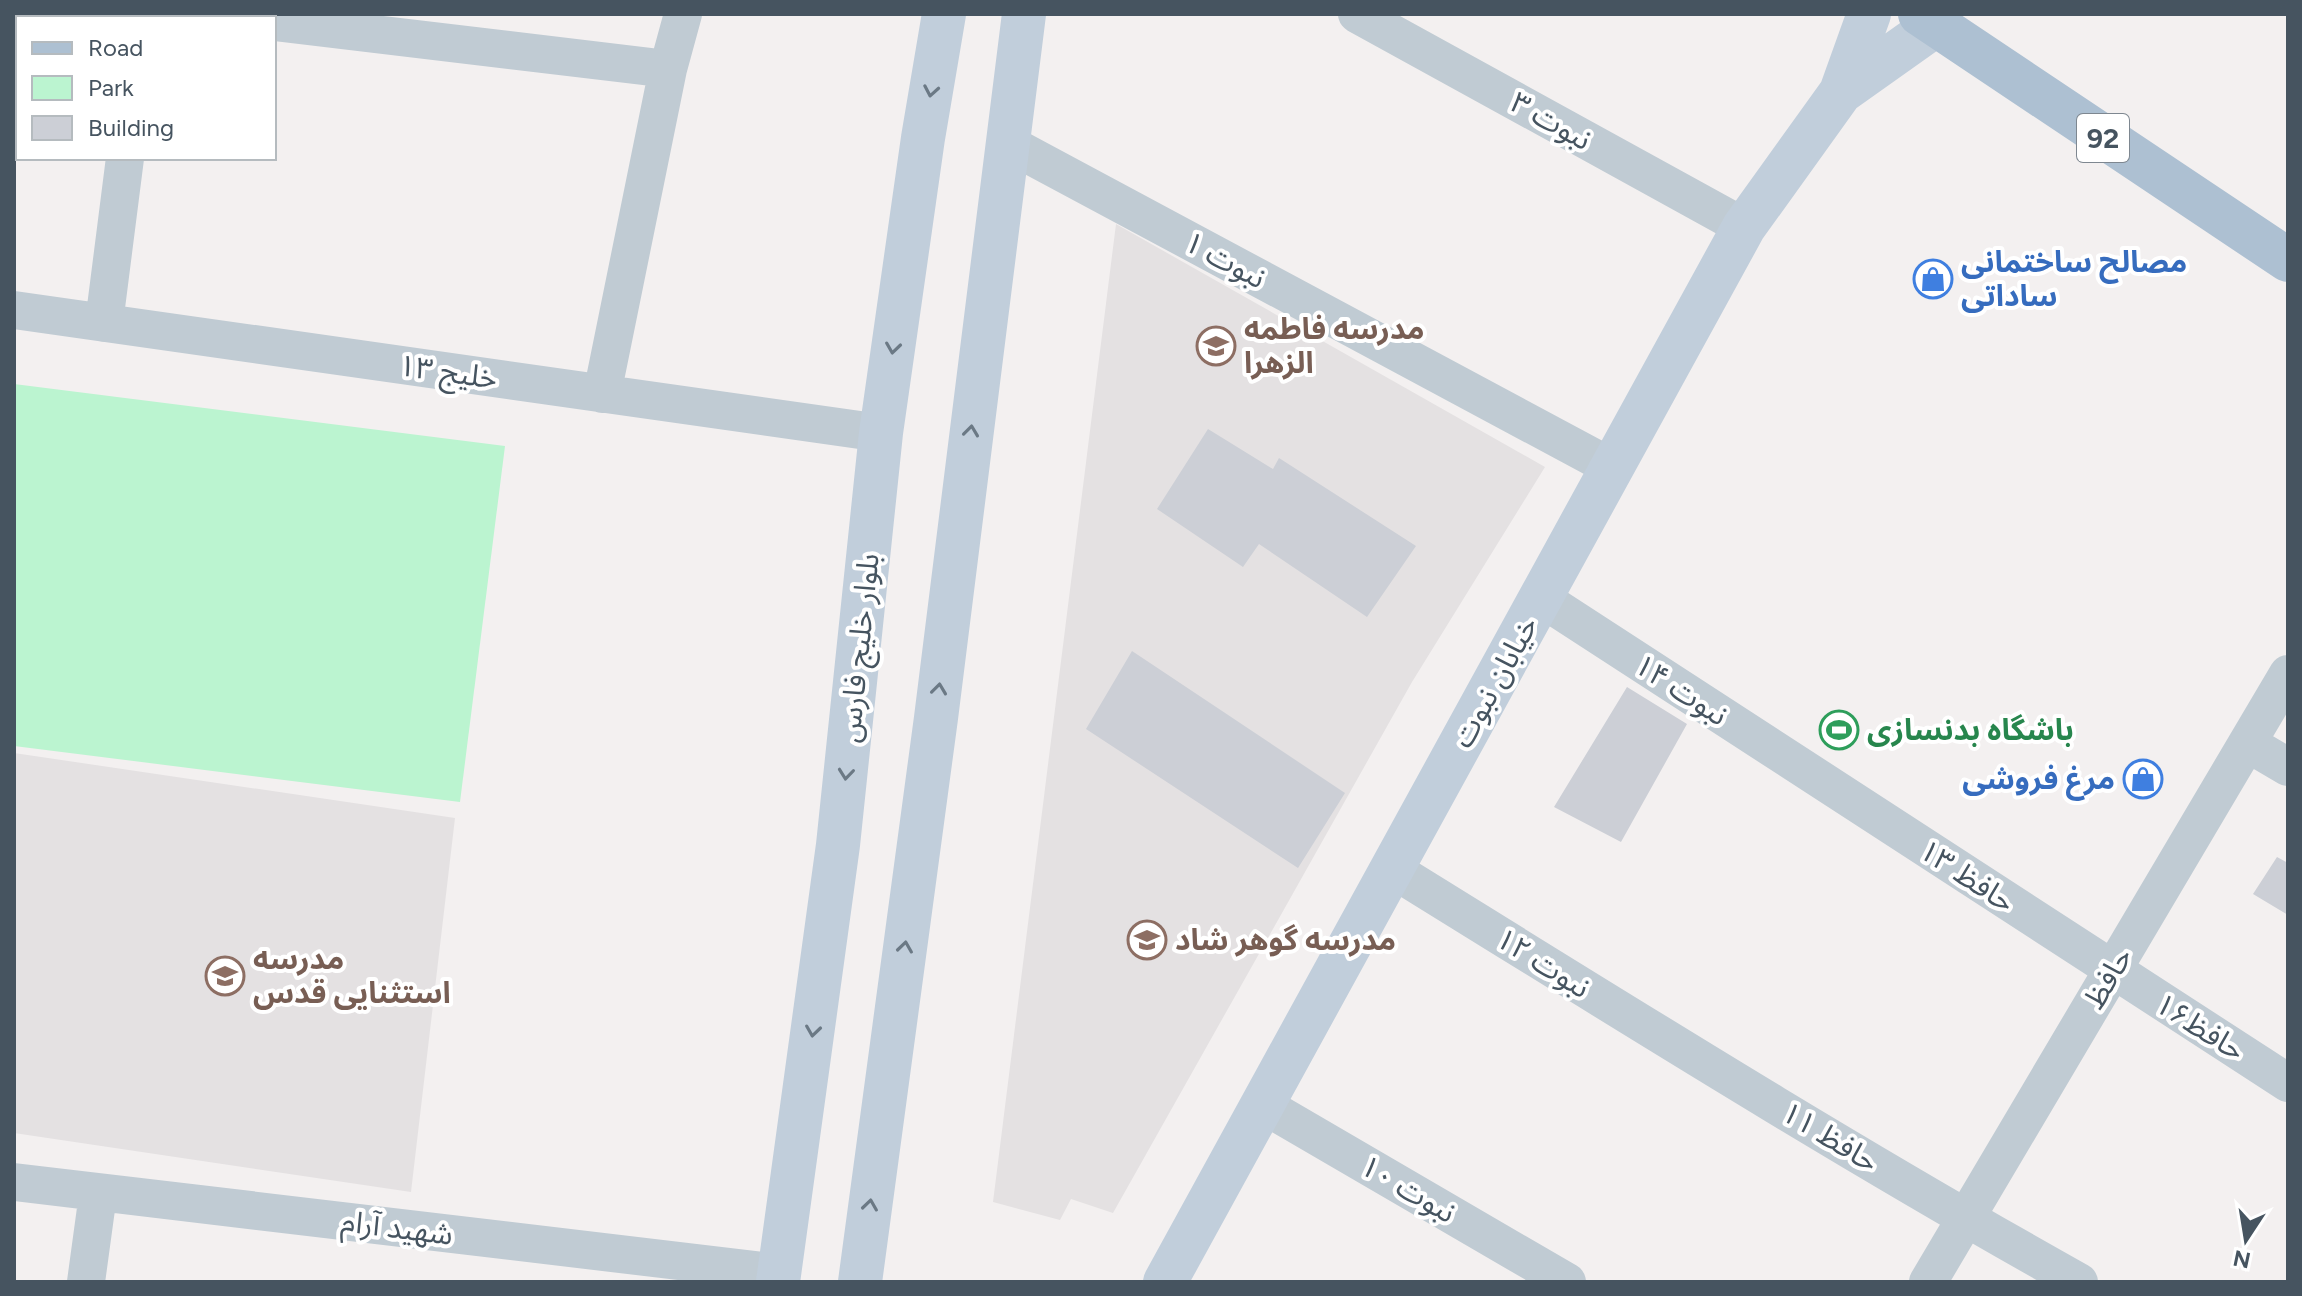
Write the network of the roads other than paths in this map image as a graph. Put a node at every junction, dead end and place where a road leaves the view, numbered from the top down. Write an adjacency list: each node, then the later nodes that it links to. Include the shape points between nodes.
1 (683, 14): 8 (street)
2 (944, 14): 17 (main road, بلوار خلیج فارس, one-way to 17)
3 (1024, 14): 10 (main road)
4 (1357, 14): 12 (street, نبوت ۳)
5 (1869, 14): 9 (main road, خیابان نبوت)
6 (1931, 18): 9 (main road, خیابان نبوت); 13 (main road, 92)
7 (276, 22): 8 (street)
8 (668, 69): 16 (street)
9 (1841, 92): 12 (main road, خیابان نبوت)
10 (1007, 143): 18 (street, نبوت ۱); 35 (main road, one-way to 10)
11 (125, 160): 15 (street)
12 (1744, 227): 18 (main road, خیابان نبوت)
13 (2288, 260)
14 (14, 310): 15 (street, خلیج ۱۳)
15 (104, 323): 16 (street, خلیج ۱۳)
16 (602, 394): 17 (street, خلیج ۱۳)
17 (881, 433): 32 (main road, بلوار خلیج فارس, one-way to 32, via 838,845)
18 (1613, 468): 19 (main road, خیابان نبوت)
19 (1541, 598): 23 (street, نبوت ۱۴); 24 (main road, خیابان نبوت)
20 (2288, 674): 21 (street, حافظ)
21 (2247, 743): 22 (street); 25 (street, حافظ)
22 (2288, 767)
23 (1822, 781): 25 (street, حافظ ۱۳)
24 (1392, 869): 26 (street, نبوت ۱۲); 28 (main road, خیابان نبوت)
25 (2112, 971): 27 (street, حافظ۱۶); 31 (street, حافظ)
26 (1694, 1056): 31 (street, حافظ ۱۱)
27 (2288, 1083)
28 (1263, 1105): 33 (street, نبوت ۱۰); 36 (main road, خیابان نبوت)
29 (14, 1182): 30 (street, شهید آرام)
30 (98, 1194): 32 (street, شهید آرام); 34 (street)
31 (1966, 1219): 37 (street, حافظ); 38 (street, حافظ ۱۱)
32 (779, 1278)
33 (1560, 1278)
34 (86, 1282)
35 (860, 1282)
36 (1165, 1282)
37 (1928, 1282)
38 (2079, 1282)

